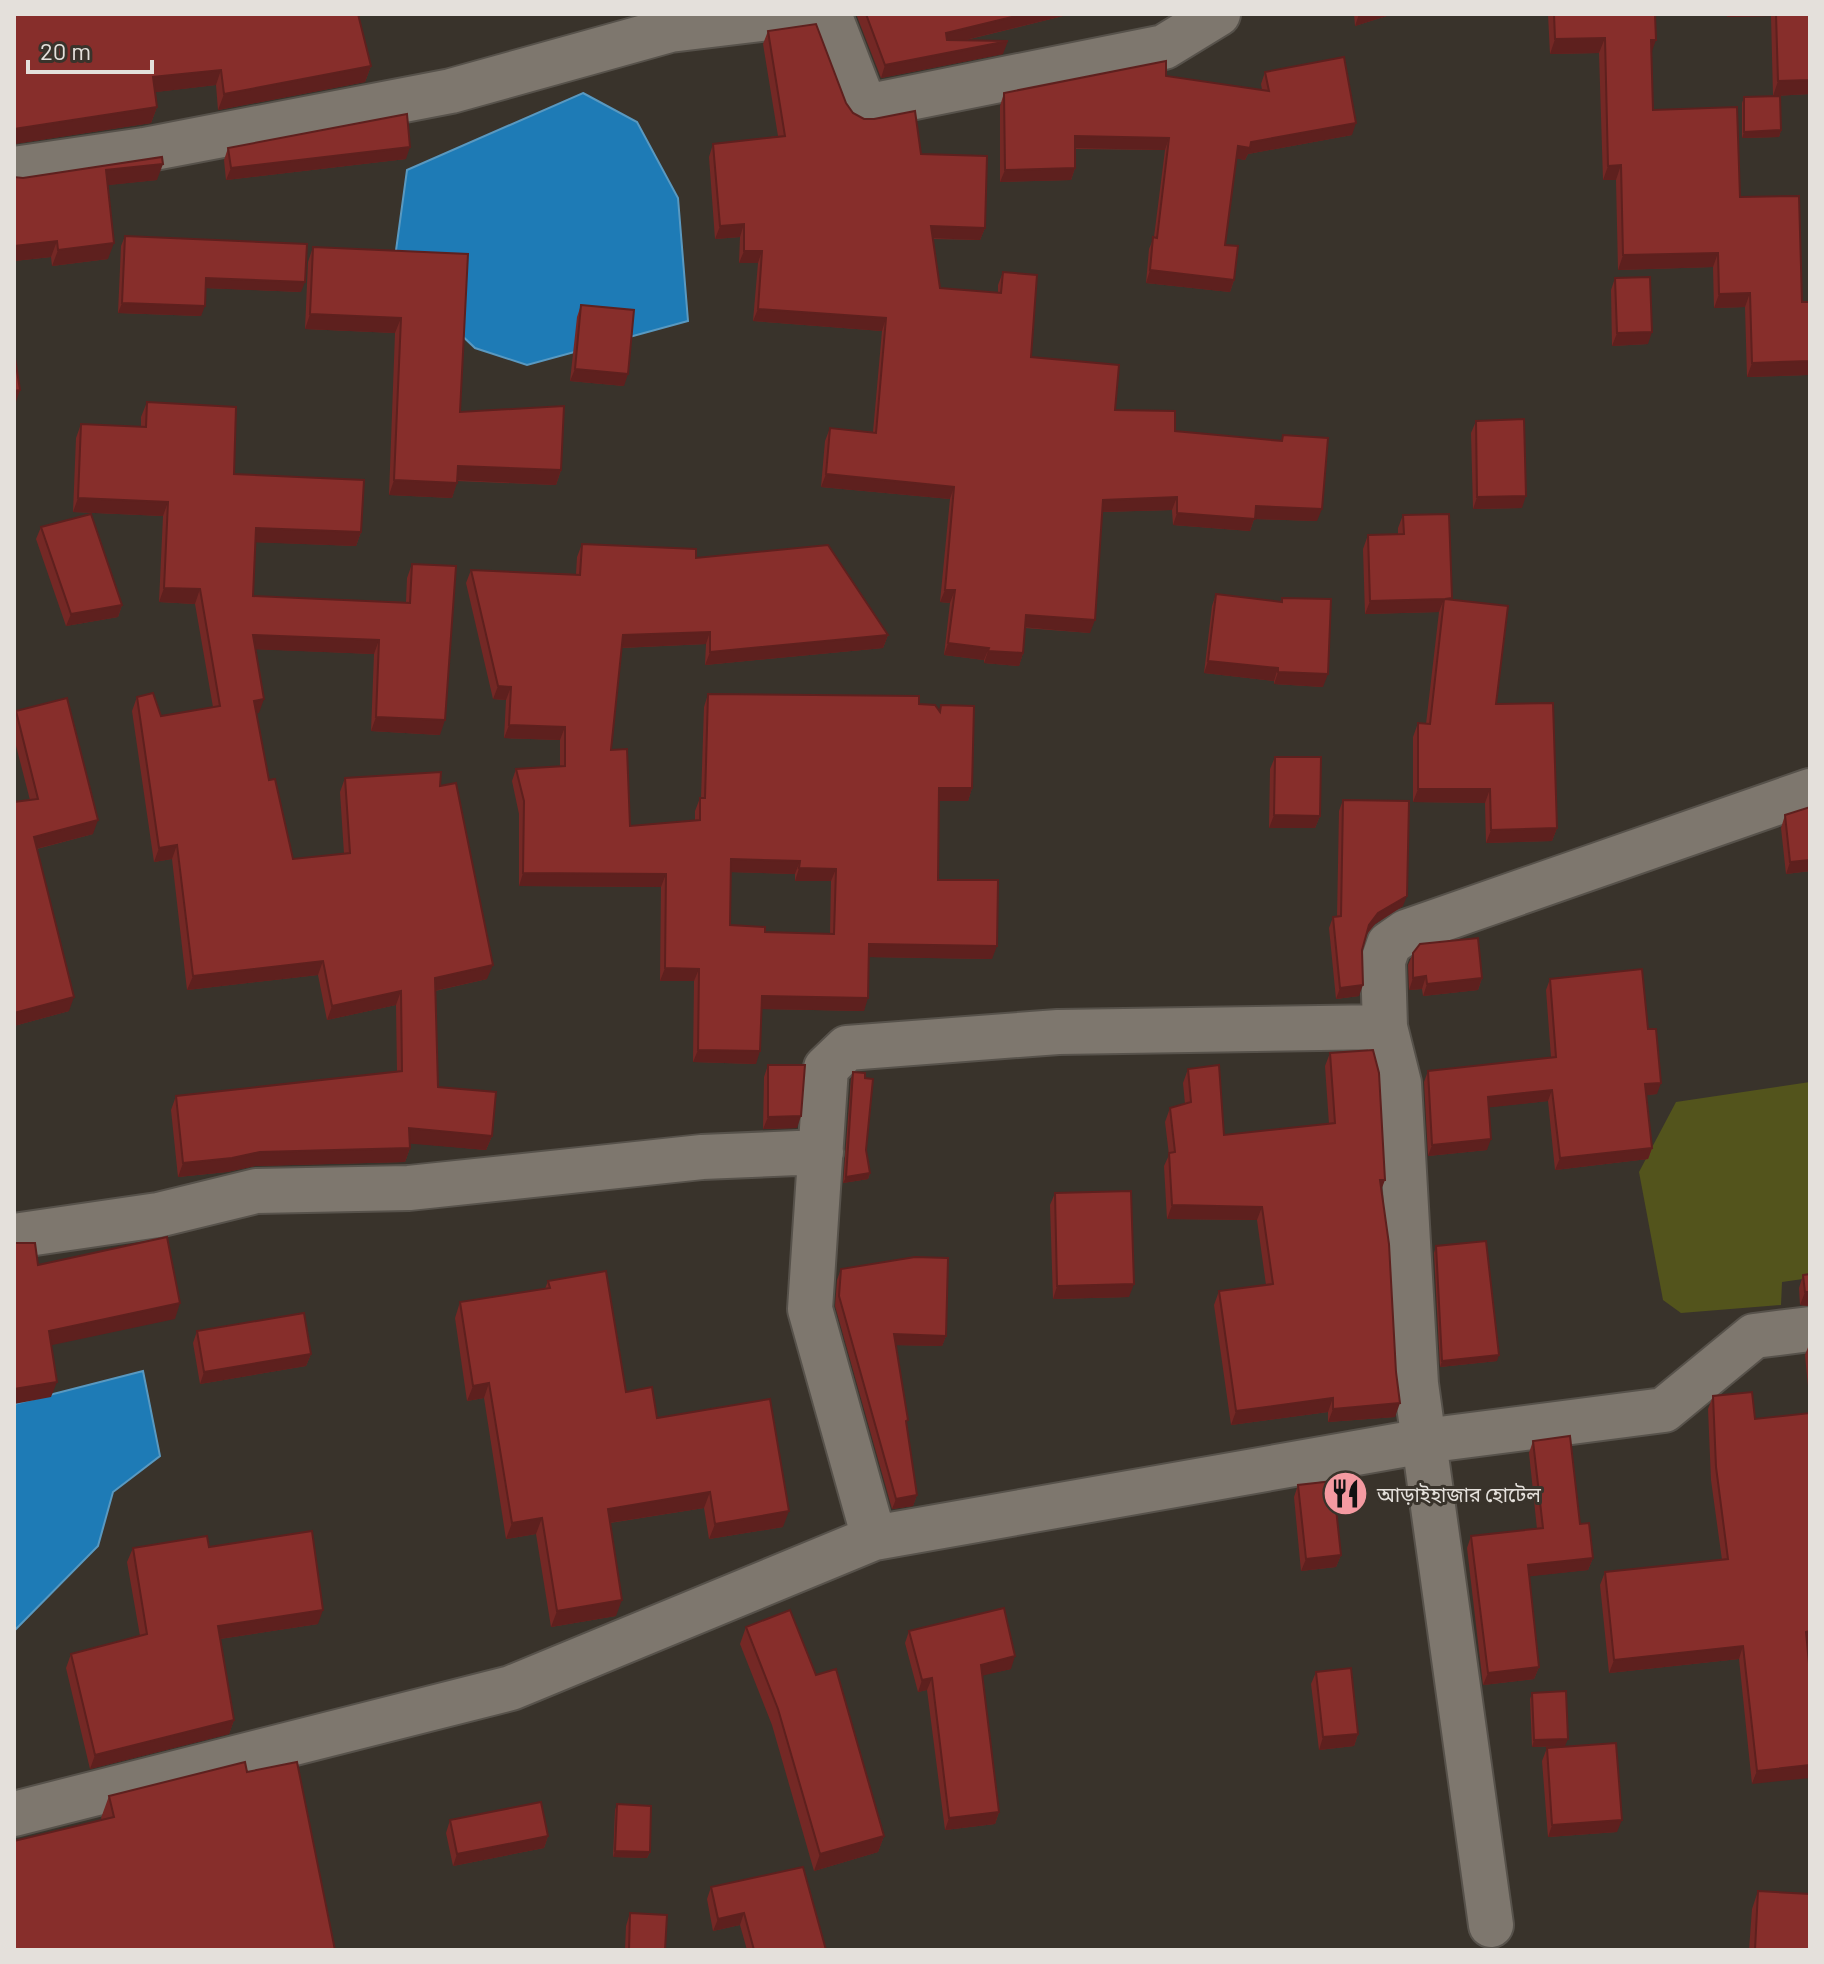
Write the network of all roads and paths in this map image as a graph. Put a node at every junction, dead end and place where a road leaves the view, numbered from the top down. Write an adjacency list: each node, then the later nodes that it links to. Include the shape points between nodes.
1 (803, 14): 4 (street, via 670,30 451,91 144,150)
2 (829, 14): 3 (street, via 865,107 1164,47)
3 (1218, 14)
4 (14, 169)
5 (1810, 791): 6 (street, via 1406,932 1389,944 1383,961)
6 (1385, 1027): 7 (street, via 1058,1032 847,1048 826,1068); 10 (street, via 1399,1083 1416,1384)
7 (821, 1152): 8 (street, via 702,1157 409,1188 256,1191 158,1215); 11 (street, via 810,1309)
8 (14, 1236)
9 (1810, 1329): 10 (street, via 1754,1336 1664,1410)
10 (1424, 1441): 11 (street); 13 (street)
11 (874, 1538): 12 (street, via 511,1688)
12 (14, 1814)
13 (1491, 1925)

